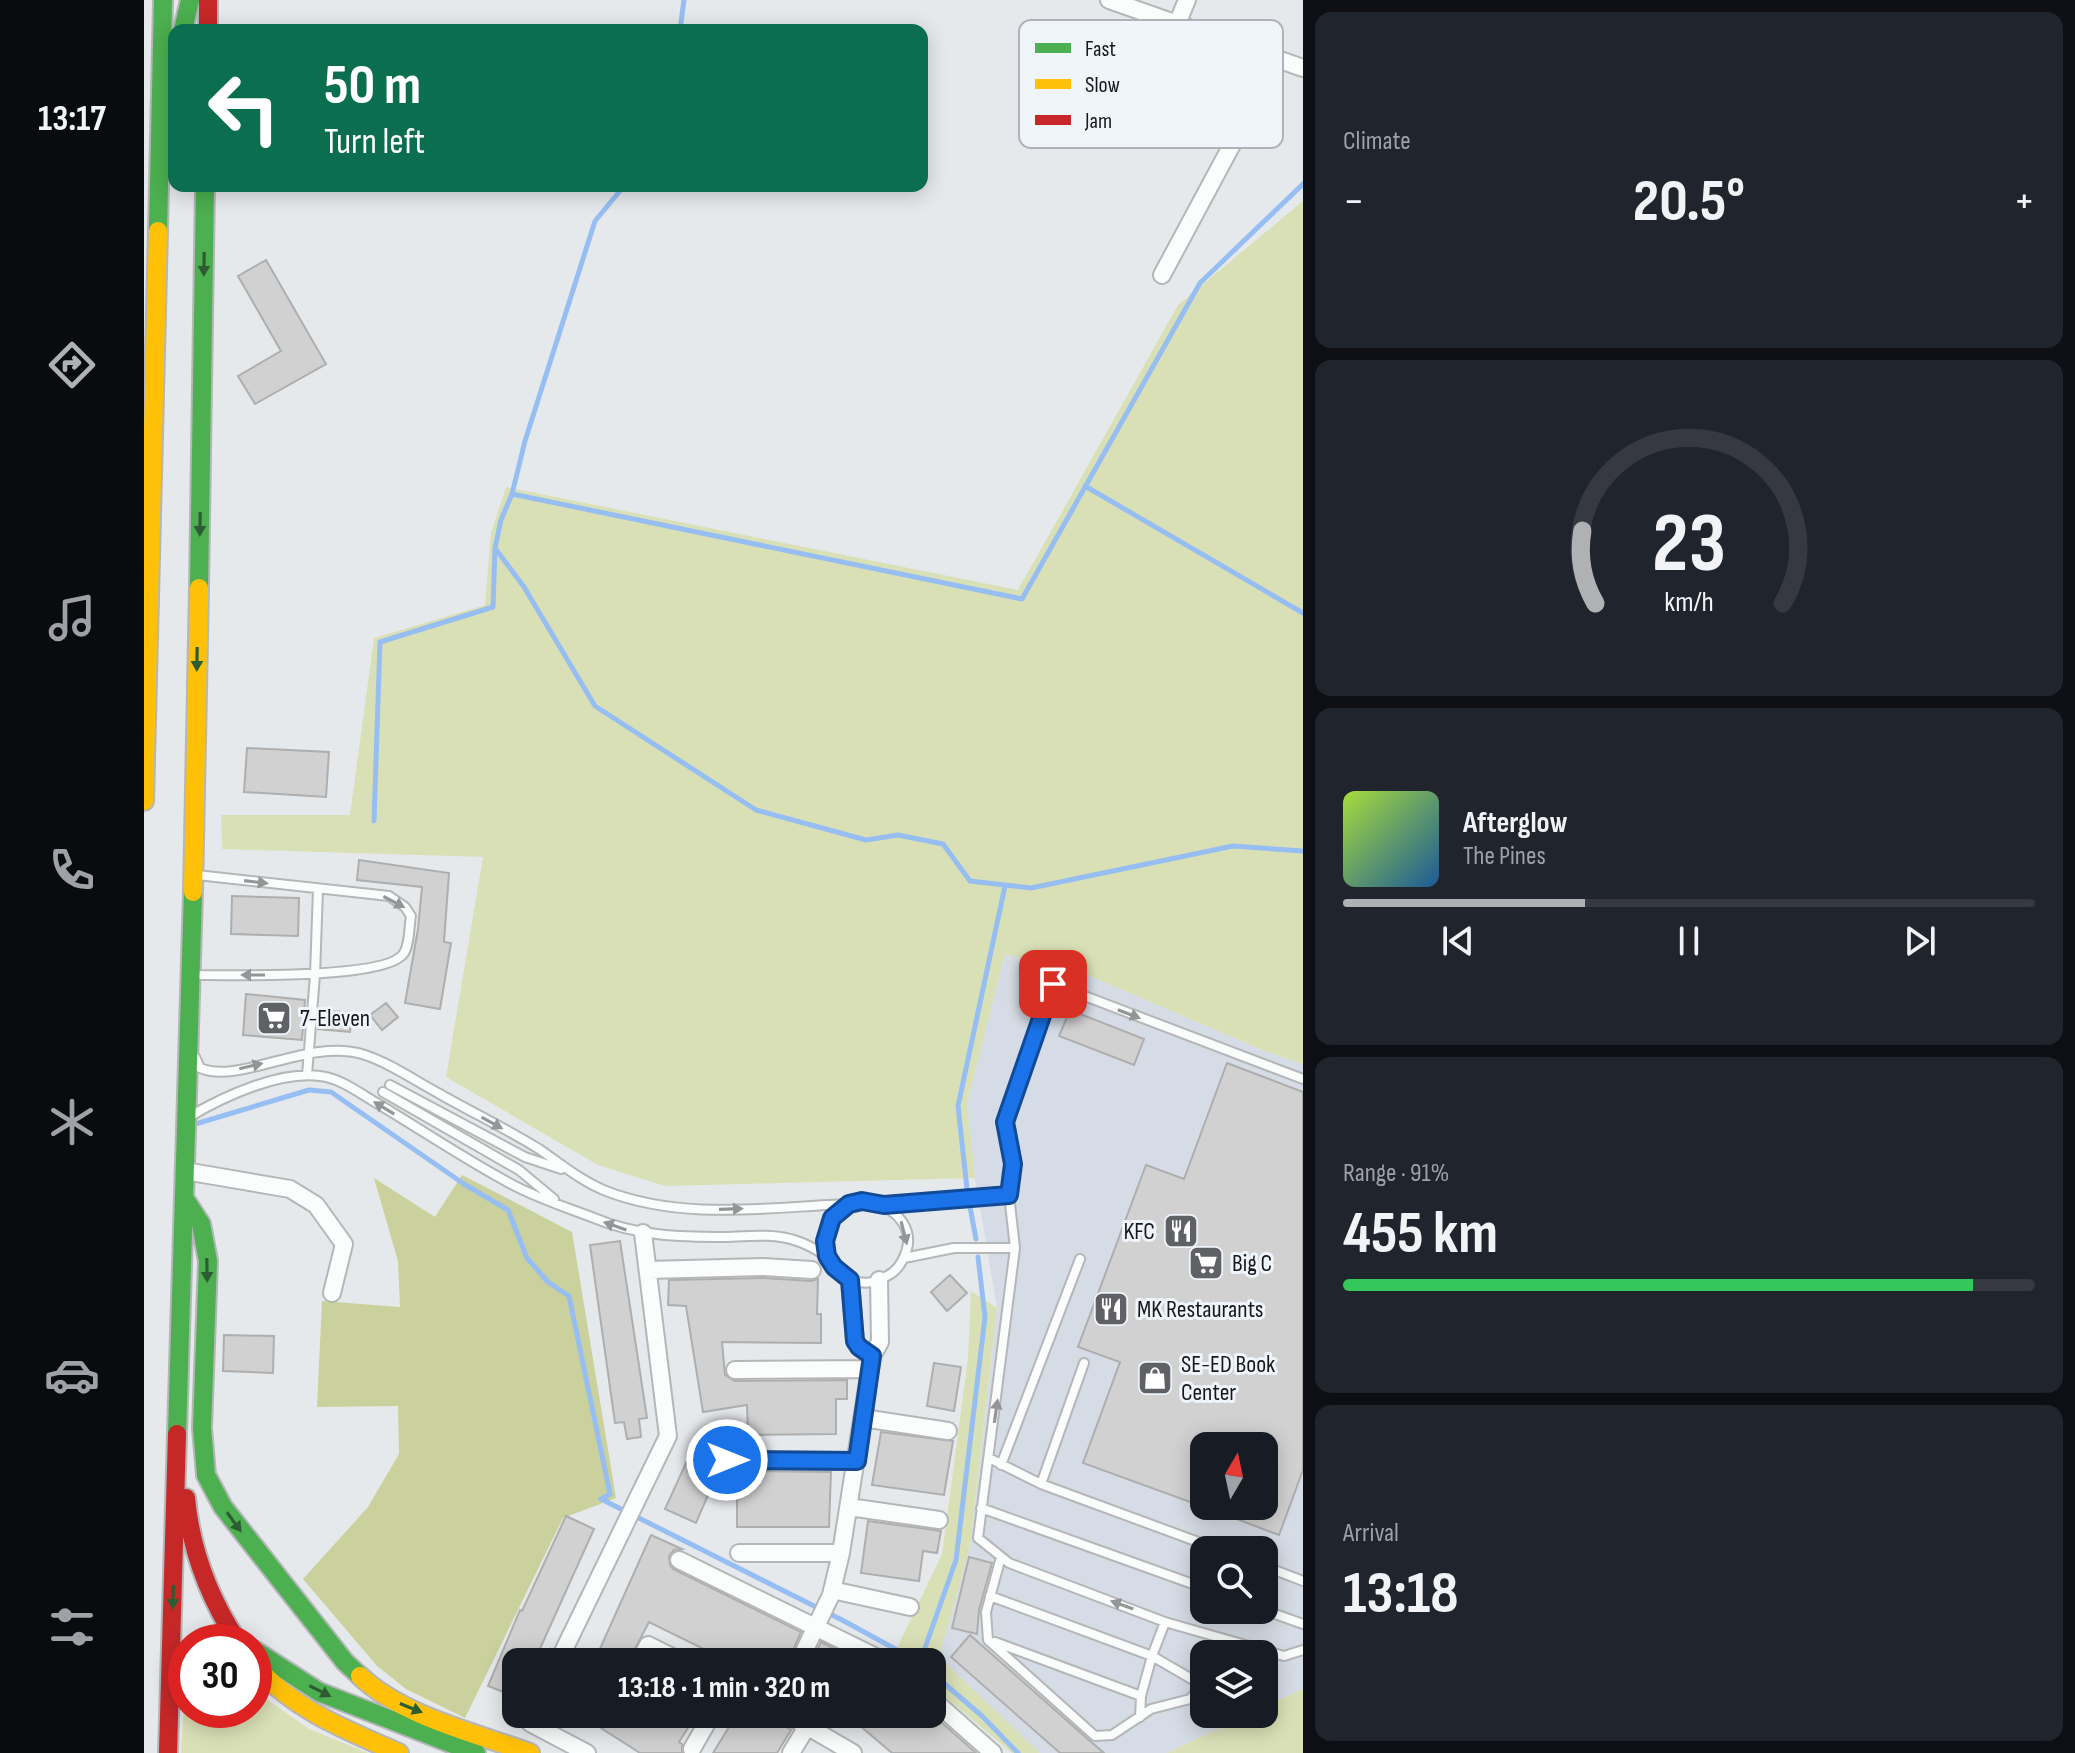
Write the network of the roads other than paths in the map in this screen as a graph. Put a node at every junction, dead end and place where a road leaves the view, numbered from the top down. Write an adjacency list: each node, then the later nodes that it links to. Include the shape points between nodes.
1 (163, 0): 13 (main road)
2 (190, 0): 8 (main road)
3 (208, 0): 9 (main road)
4 (1109, 0): 6 (street)
5 (1187, 0): 7 (street)
6 (1166, 20)
7 (1179, 20)
8 (184, 24)
9 (208, 24)
10 (1283, 61): 11 (street)
11 (1303, 68)
12 (168, 98): 13 (main road)
13 (159, 139): 17 (main road)
14 (1230, 148): 16 (street)
15 (205, 192): 18 (main road, one-way to 18)
16 (1162, 275)
17 (144, 801)
18 (194, 875): 19 (lane, one-way to 19); 20 (main road)
19 (318, 889): 21 (lane); 21 (lane, one-way to 21, via 389,896 411,916 405,952 394,962)
20 (191, 975): 21 (lane, one-way to 20); 22 (main road)
21 (315, 975): 23 (lane)
22 (189, 1045): 23 (lane, one-way to 23, via 200,1068 217,1072); 26 (main road)
23 (308, 1052): 24 (lane); 28 (lane, one-way to 28, via 371,1058)
24 (307, 1075): 26 (lane, via 221,1098); 31 (lane, one-way to 24, via 518,1188 340,1082)
25 (1303, 1079): 29 (lane, one-way to 25, via 1013,1164 1005,1122 1053,984)
26 (187, 1118): 27 (main road)
27 (185, 1171): 30 (main road); 43 (street, via 290,1189 316,1205 344,1244)
28 (569, 1171): 31 (lane, via 525,1157 386,1089 519,1170); 32 (lane, one-way to 32, via 606,1191 659,1207)
29 (1009, 1195): 33 (lane); 35 (lane)
30 (184, 1198): 47 (main road); 91 (main road, one-way to 91, via 201,1224 208,1261 202,1428 206,1475 223,1507 345,1662 376,1691)
31 (561, 1204): 34 (lane, one-way to 31)
32 (849, 1204): 33 (lane); 36 (lane, via 832,1218 826,1232)
33 (884, 1205): 37 (lane, one-way to 37, via 907,1235)
34 (643, 1233): 36 (lane, via 776,1236); 39 (street)
35 (1015, 1248): 37 (lane, via 954,1248); 50 (lane, one-way to 35)
36 (827, 1256): 41 (lane)
37 (904, 1258): 42 (lane, via 893,1274)
38 (1080, 1259): 53 (lane)
39 (648, 1270): 40 (street); 75 (street, via 669,1429 666,1444)
40 (812, 1270)
41 (850, 1280): 42 (lane); 44 (street, via 855,1341)
42 (879, 1280): 44 (street, via 880,1342)
43 (332, 1293)
44 (871, 1362): 46 (street); 48 (street)
45 (1084, 1363): 54 (lane)
46 (735, 1370)
47 (179, 1379): 72 (main road, via 187,1514 198,1560); 92 (main road, one-way to 92)
48 (863, 1418): 49 (street); 52 (street)
49 (948, 1431)
50 (989, 1458): 53 (lane); 56 (lane)
51 (727, 1460): 52 (street)
52 (857, 1461): 55 (street)
53 (1001, 1465): 54 (lane)
54 (1041, 1484): 58 (lane)
55 (849, 1507): 57 (street); 60 (street)
56 (981, 1508): 61 (lane, via 978,1538); 65 (lane)
57 (939, 1520)
58 (1190, 1539)
59 (739, 1553): 60 (street)
60 (841, 1553): 66 (street)
61 (1001, 1557): 67 (lane); 71 (lane, one-way to 61)
62 (679, 1560): 70 (street)
63 (1278, 1571): 64 (lane)
64 (1303, 1581)
65 (1190, 1583)
66 (831, 1592): 68 (street); 70 (street)
67 (990, 1596): 74 (lane); 79 (lane)
68 (910, 1607)
69 (1278, 1615): 73 (lane)
70 (818, 1622): 76 (street); 77 (street)
71 (1165, 1622): 78 (lane, via 1284,1656); 79 (lane)
72 (227, 1624)
73 (1303, 1624)
74 (988, 1640): 82 (lane); 84 (lane, via 1095,1736 1112,1735)
75 (565, 1648)
76 (806, 1648)
77 (862, 1648)
78 (1303, 1650)
79 (1152, 1656): 82 (lane); 84 (lane, via 1202,1685 1190,1699)
80 (272, 1662): 94 (main road, one-way to 94, via 319,1692)
81 (272, 1681): 93 (main road, via 311,1711)
82 (1141, 1696): 84 (lane)
83 (946, 1711): 98 (street)
84 (1140, 1717)
85 (530, 1728): 91 (street)
86 (548, 1728): 95 (street)
87 (704, 1728): 90 (street)
88 (806, 1728): 96 (street)
89 (813, 1728): 97 (street)
90 (692, 1749)
91 (524, 1751)
92 (168, 1753)
93 (399, 1753)
94 (476, 1753)
95 (587, 1753)
96 (791, 1753)
97 (853, 1753)
98 (993, 1753)

